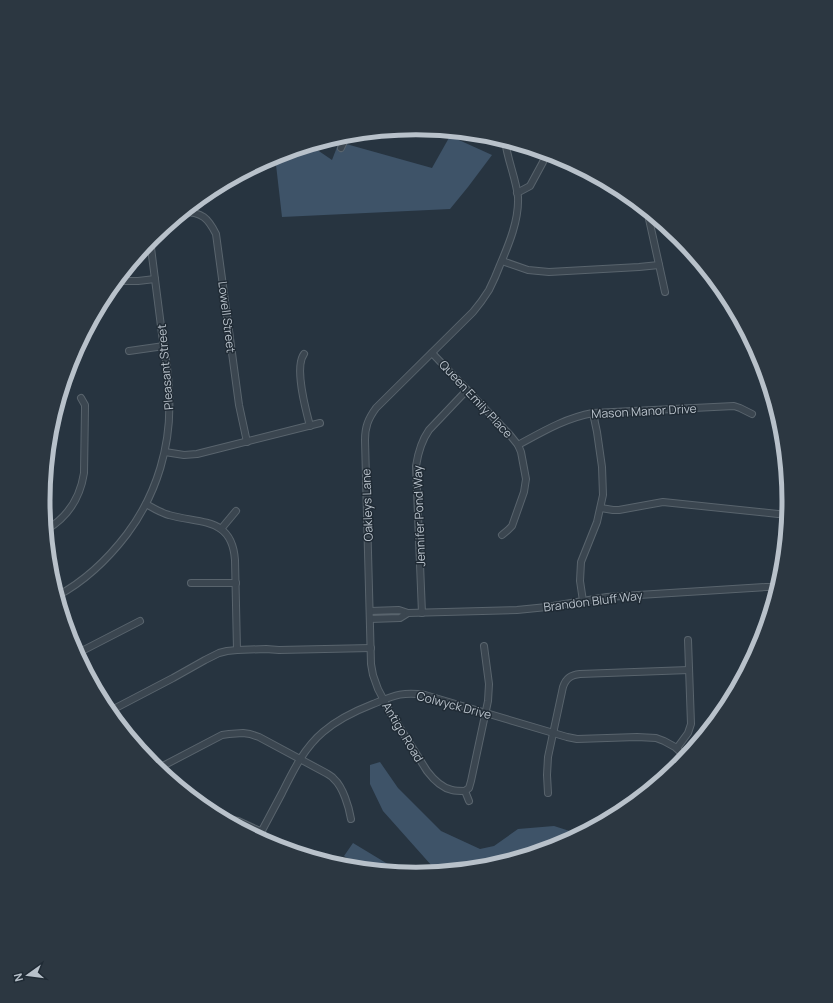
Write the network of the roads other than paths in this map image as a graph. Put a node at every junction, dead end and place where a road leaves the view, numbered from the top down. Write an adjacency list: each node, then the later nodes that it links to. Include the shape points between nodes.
1 (343, 142): 3 (street)
2 (506, 146): 5 (street, Oakleys Lane)
3 (341, 148)
4 (545, 158): 5 (street, via 530,186)
5 (517, 193): 9 (street, Oakleys Lane, via 518,208 515,222)
6 (191, 213): 24 (street, Lowell Street, via 205,217 216,234 239,405)
7 (649, 218): 10 (street)
8 (151, 249): 11 (street, Pleasant Street)
9 (502, 261): 10 (street, via 528,270 549,272); 16 (street, Oakleys Lane, via 479,304)
10 (659, 265): 13 (street)
11 (155, 279): 12 (street); 14 (street, Pleasant Street)
12 (124, 281)
13 (665, 292)
14 (164, 346): 15 (street); 26 (street, Pleasant Street, via 170,401)
15 (129, 351)
16 (432, 353): 18 (street, Queen Emily Place); 39 (street, Oakleys Lane, via 376,408 365,430)
17 (304, 354): 23 (street, via 301,358 300,372)
18 (467, 390): 25 (street, Queen Emily Place); 41 (street, Jennifer Pond Way, via 425,436 417,458)
19 (81, 398): 31 (street, via 85,405 82,483 71,508)
20 (593, 413): 21 (street, Mason Manor Drive, via 734,406); 25 (street, Mason Manor Drive, via 569,419); 28 (street, via 602,467)
21 (752, 414)
22 (320, 424): 23 (street)
23 (310, 426): 24 (street)
24 (247, 442): 26 (street, via 197,454)
25 (518, 445): 33 (street, Queen Emily Place, via 524,464 525,486 512,526)
26 (165, 452): 27 (street, Pleasant Street)
27 (146, 504): 32 (street, via 168,515 210,523); 37 (street, Pleasant Street, via 107,558 86,577)
28 (601, 508): 30 (street, via 619,510 663,502); 38 (street, via 581,562)
29 (236, 511): 32 (street)
30 (778, 514)
31 (51, 527)
32 (221, 529): 35 (street, via 235,551)
33 (502, 535)
34 (191, 583): 35 (street)
35 (236, 583): 47 (street)
36 (773, 586): 38 (street, Brandon Bluff Way, via 607,597)
37 (61, 593)
38 (583, 601): 41 (street, Brandon Bluff Way, via 517,610)
39 (370, 611): 40 (street, Brandon Bluff Way, via 399,610); 42 (street, Oakleys Lane)
40 (408, 613): 41 (street, Brandon Bluff Way); 42 (street, Brandon Bluff Way, via 400,618)
41 (422, 613)
42 (370, 619): 46 (street, Oakleys Lane)
43 (140, 621): 48 (street)
44 (688, 640): 49 (street)
45 (484, 646): 52 (street, via 489,684)
46 (371, 648): 47 (street); 50 (street, Antigo Road, via 373,675)
47 (237, 650): 51 (street, via 213,656)
48 (82, 651)
49 (689, 670): 53 (street, via 574,675 563,684); 54 (street, via 691,724)
50 (383, 700): 52 (street, Colwyck Drive, via 406,693 426,695); 56 (street, Colwyck Drive, via 337,722 309,746); 58 (street, Antigo Road, via 433,778 452,791)
51 (115, 709)
52 (486, 713): 53 (street, Colwyck Drive); 58 (street, via 471,781)
53 (553, 733): 54 (street, Colwyck Drive, via 577,738 656,738); 59 (street, via 547,766)
54 (677, 748): 55 (street, Colwyck Drive)
55 (683, 754)
56 (300, 760): 57 (street, via 259,737 238,733 222,735); 61 (street, via 334,778 345,798); 63 (street, Colwyck Drive)
57 (163, 766)
58 (465, 791): 60 (street)
59 (548, 793)
60 (469, 801)
61 (351, 819)
62 (236, 821): 63 (street)
63 (262, 832)

